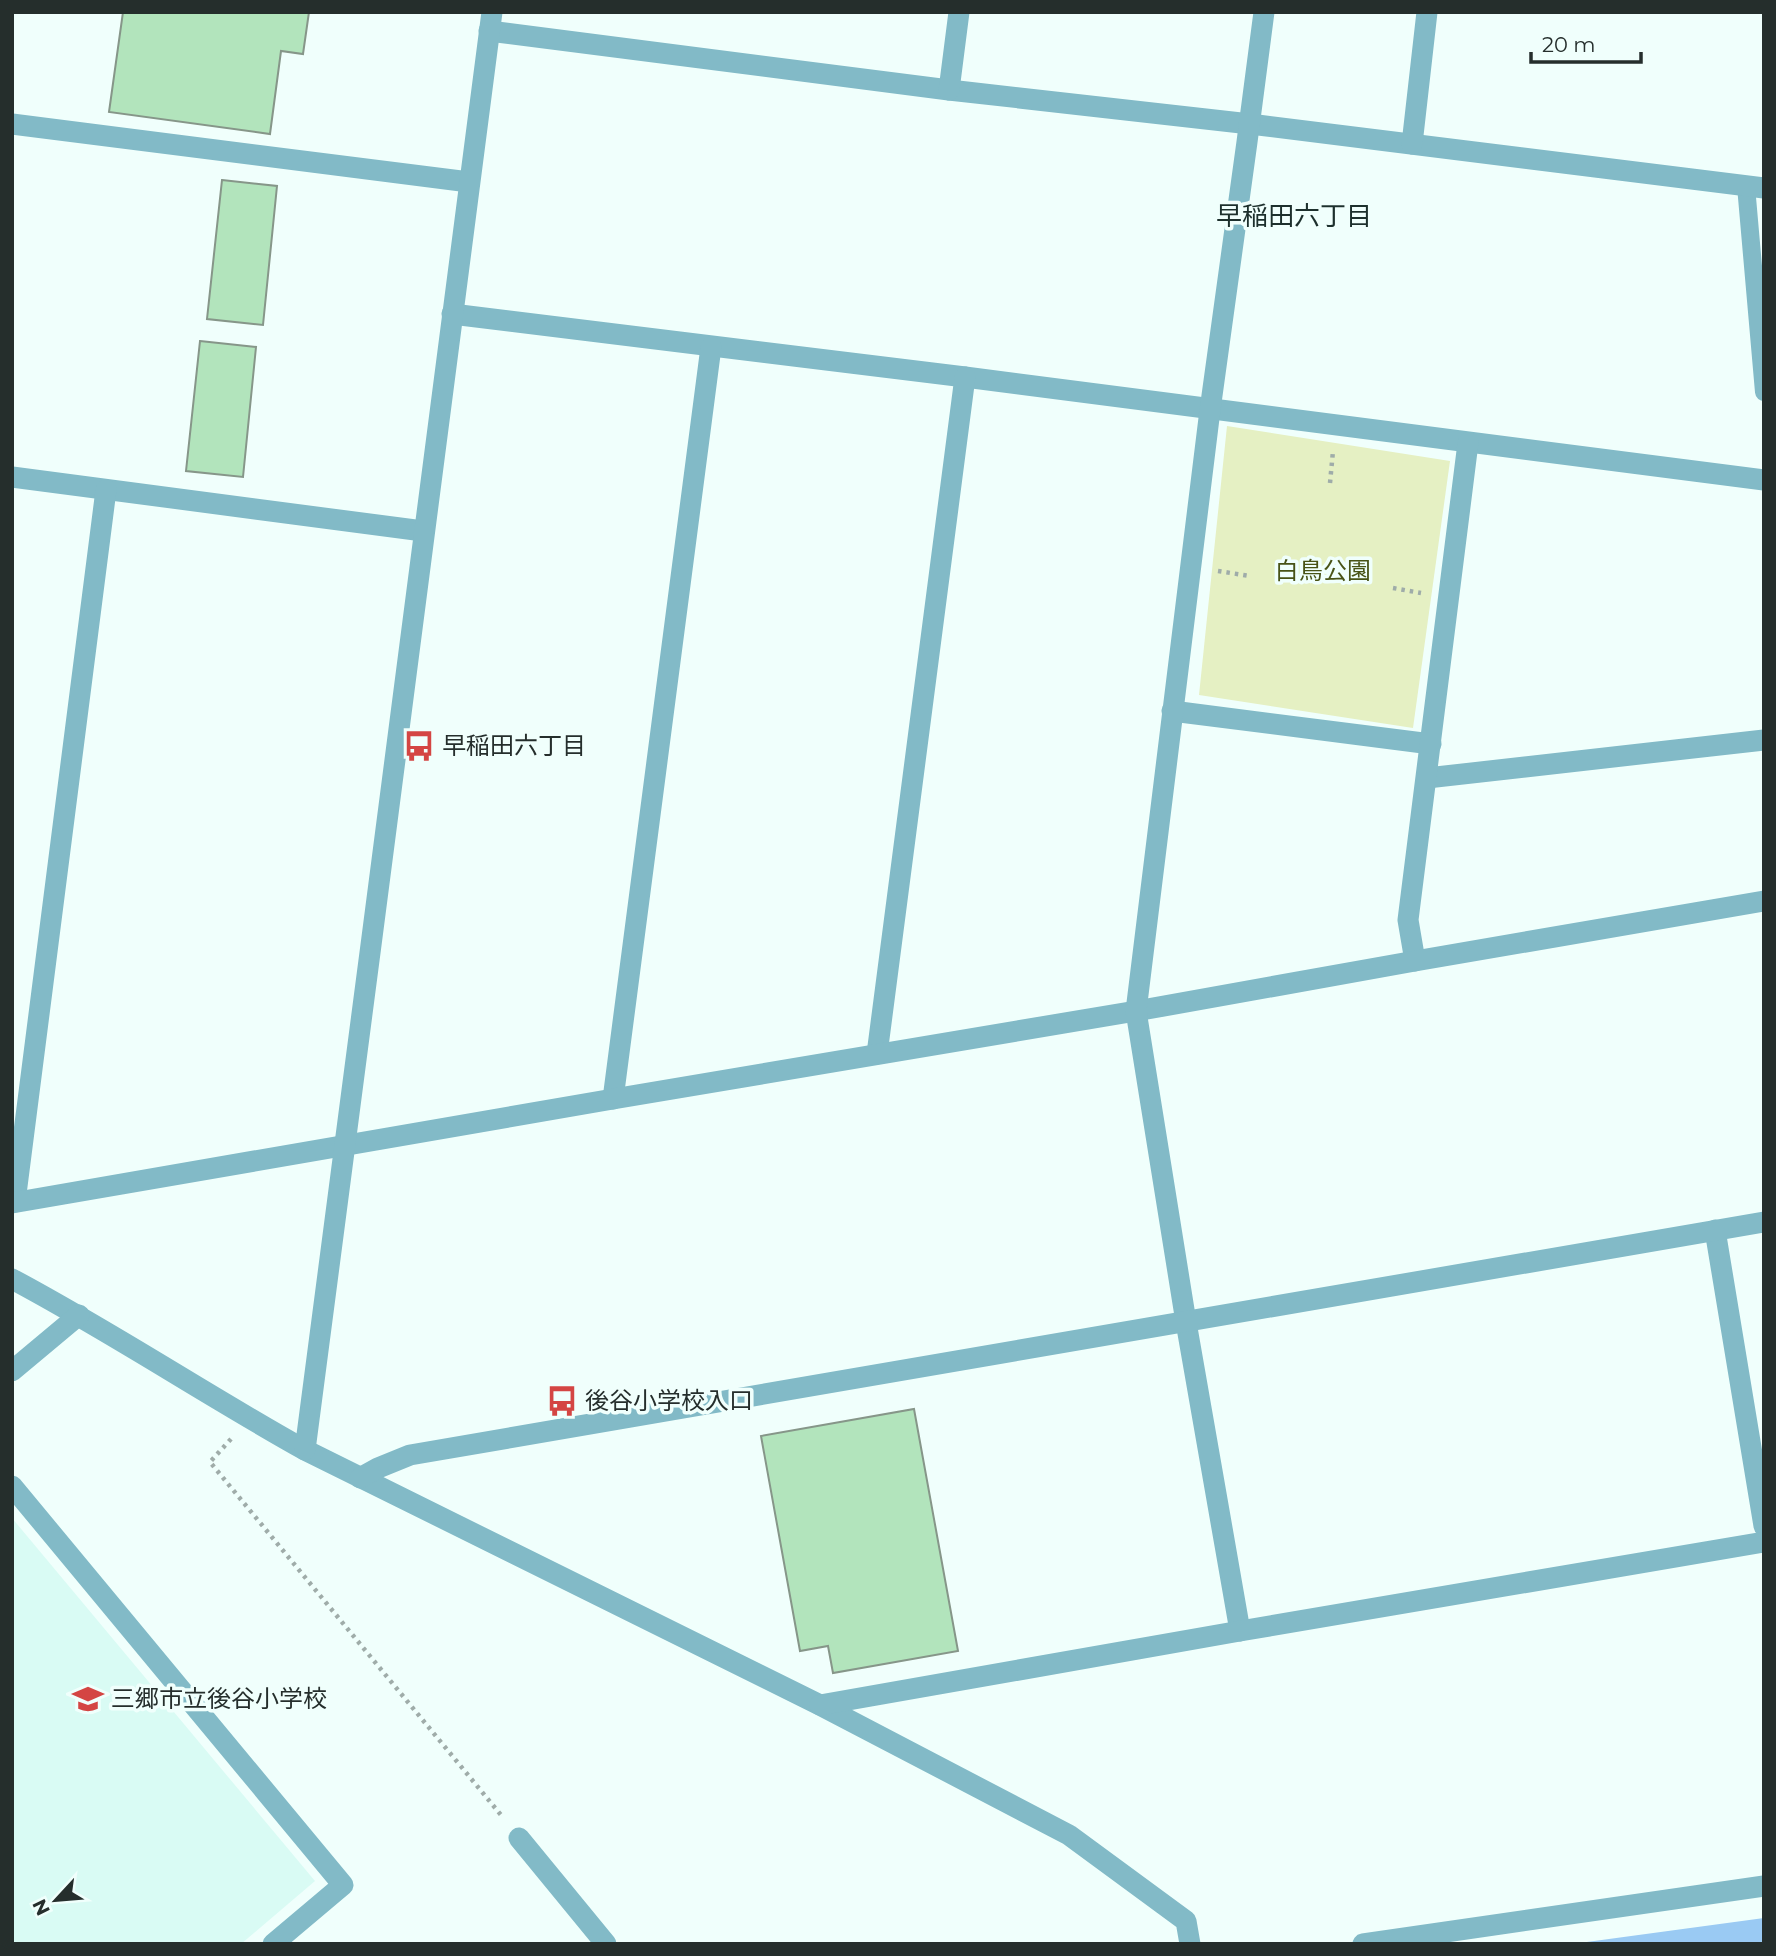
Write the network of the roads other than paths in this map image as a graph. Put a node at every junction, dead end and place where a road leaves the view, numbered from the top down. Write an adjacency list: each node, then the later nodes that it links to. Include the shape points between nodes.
1 (959, 12): 5 (street)
2 (1264, 12): 7 (street)
3 (1427, 12): 8 (street)
4 (490, 22): 5 (street); 9 (street)
5 (948, 90): 7 (street)
6 (12, 124): 9 (street)
7 (1250, 124): 8 (street); 15 (street)
8 (1412, 144): 10 (street)
9 (470, 182): 11 (street)
10 (1755, 187): 14 (lane)
11 (452, 314): 12 (street); 20 (street)
12 (711, 347): 13 (street); 29 (street)
13 (965, 377): 15 (street); 28 (street)
14 (1764, 392)
15 (1210, 410): 16 (street); 21 (street)
16 (1468, 443): 18 (street); 23 (street)
17 (12, 477): 19 (street)
18 (1764, 480)
19 (106, 490): 20 (street); 31 (street)
20 (424, 531): 30 (street)
21 (1172, 711): 23 (street); 27 (street)
22 (1764, 740): 24 (street)
23 (1431, 744): 24 (street)
24 (1427, 778): 26 (street, via 1408,920)
25 (1764, 901): 26 (street)
26 (1415, 961): 27 (street)
27 (1136, 1011): 28 (street); 36 (street)
28 (877, 1054): 29 (street)
29 (612, 1098): 30 (street)
30 (346, 1145): 31 (street); 38 (street)
31 (14, 1202)
32 (1764, 1222): 33 (street)
33 (1716, 1230): 36 (street); 41 (street)
34 (12, 1279): 35 (street)
35 (79, 1315): 37 (street); 38 (street)
36 (1186, 1322): 39 (street, via 410,1455); 43 (street)
37 (12, 1371)
38 (305, 1450): 39 (street)
39 (359, 1478): 44 (street)
40 (12, 1486): 47 (street, via 343,1885)
41 (1764, 1526)
42 (1764, 1542): 43 (street)
43 (1240, 1631): 44 (street)
44 (820, 1705): 49 (street, via 1069,1835 1186,1921)
45 (519, 1838): 48 (street)
46 (1764, 1886): 50 (street)
47 (273, 1944)
48 (606, 1944)
49 (1190, 1944)
50 (1363, 1944)

